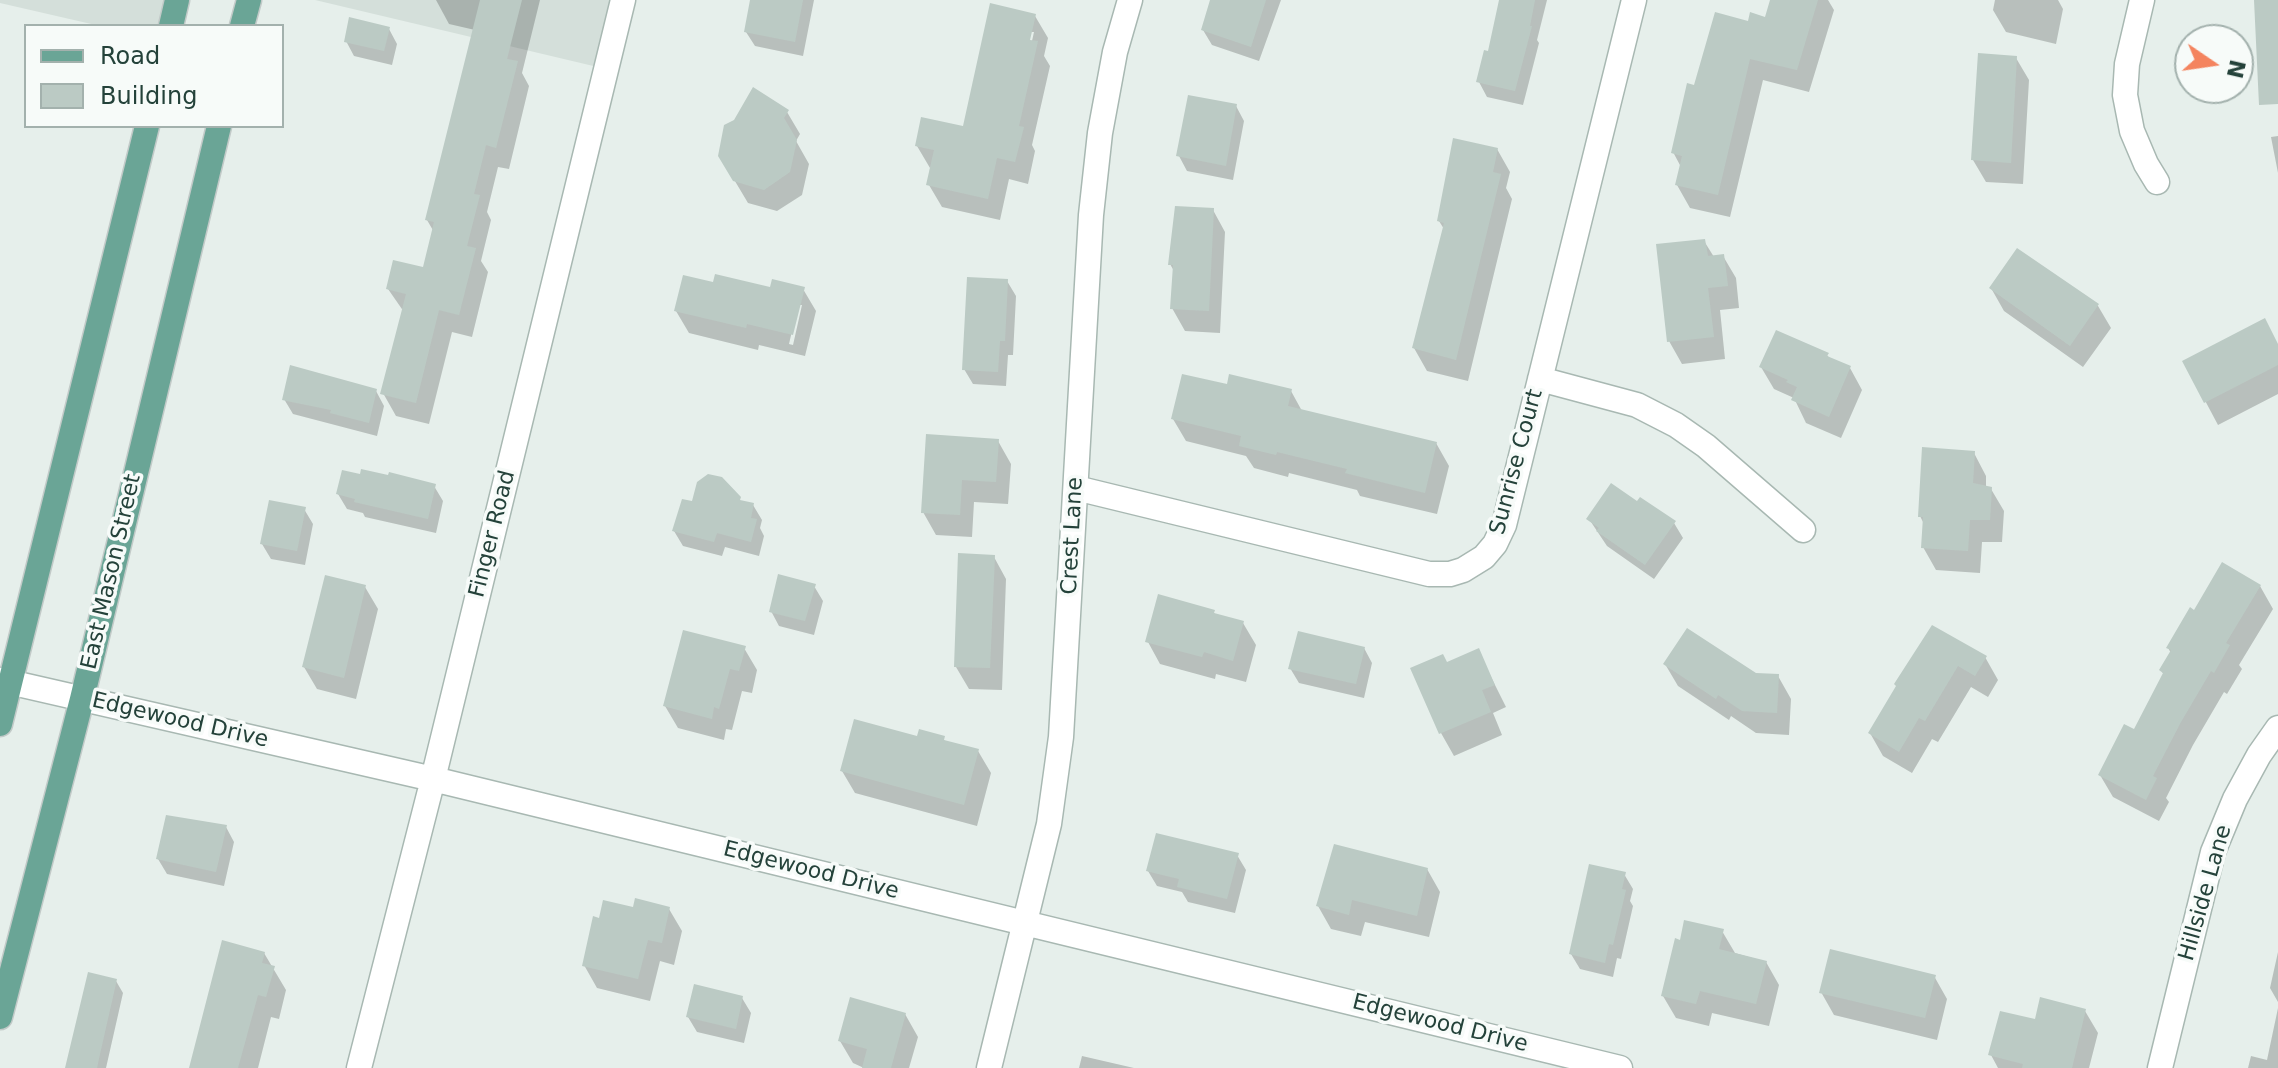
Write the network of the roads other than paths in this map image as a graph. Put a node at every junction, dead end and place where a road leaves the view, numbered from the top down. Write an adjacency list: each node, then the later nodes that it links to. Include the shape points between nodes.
1 (177, 0): 7 (main road)
2 (249, 0): 8 (main road)
3 (623, 0): 19 (street, Finger Road)
4 (1130, 0): 13 (street, Crest Lane, via 1100,133)
5 (1634, 0): 12 (street, Sunrise Court)
6 (2142, 0): 11 (street, via 2125,95 2132,131)
7 (171, 24)
8 (243, 24)
9 (146, 128): 15 (main road)
10 (219, 128): 16 (main road, East Mason Street)
11 (2157, 182)
12 (1540, 379): 13 (street, Sunrise Court, via 1504,525 1484,557 1450,574 1429,574); 14 (street, via 1637,405 1676,425)
13 (1076, 488): 20 (street, Crest Lane, via 1061,737 1049,824)
14 (1803, 530)
15 (5, 682): 16 (street, Edgewood Drive); 17 (main road)
16 (82, 699): 19 (street, Edgewood Drive); 21 (main road, East Mason Street)
17 (0, 724)
18 (2278, 728): 25 (street, Hillside Lane, via 2235,799 2213,852)
19 (433, 779): 20 (street, Edgewood Drive); 22 (street, Finger Road)
20 (1026, 923): 23 (street, Crest Lane); 24 (street, Edgewood Drive)
21 (0, 1017)
22 (359, 1068)
23 (989, 1068)
24 (1620, 1068)
25 (2160, 1068)

